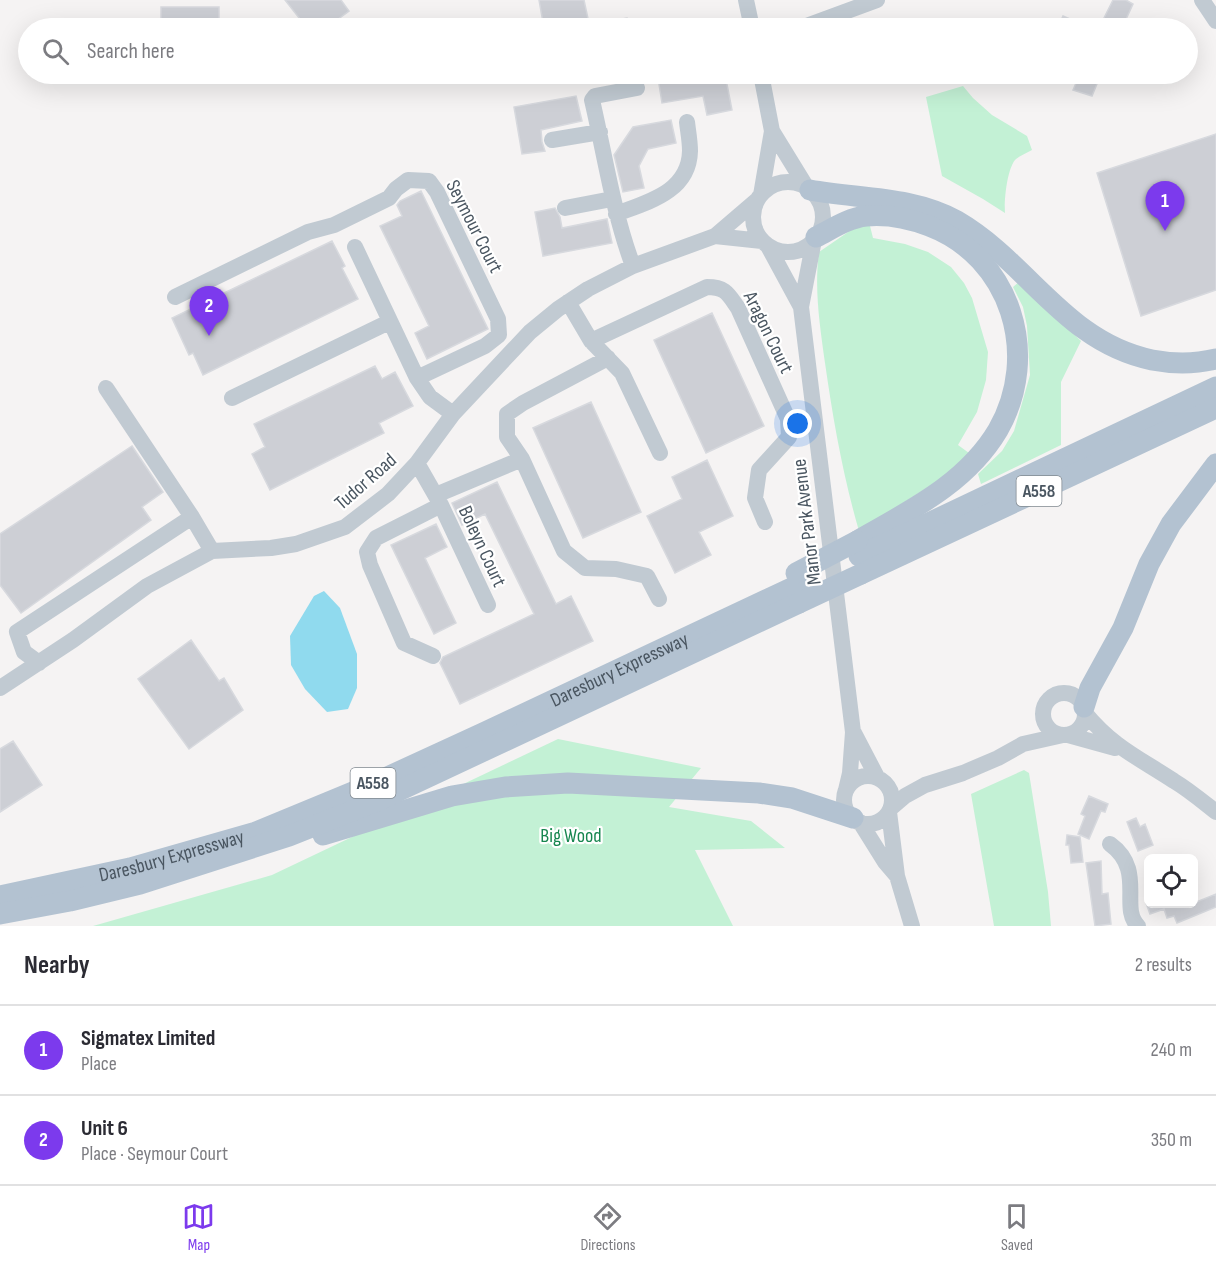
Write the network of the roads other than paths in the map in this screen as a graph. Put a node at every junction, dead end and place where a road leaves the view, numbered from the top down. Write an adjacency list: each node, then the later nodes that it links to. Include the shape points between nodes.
1 (746, 0): 4 (street)
2 (877, 0): 5 (street)
3 (1202, 0): 6 (street)
4 (750, 18)
5 (828, 18)
6 (1216, 21)
7 (763, 84): 10 (street)
8 (638, 88): 11 (street, via 595,96 592,100)
9 (687, 122): 15 (street, via 690,151 686,170 676,187 648,202)
10 (772, 131): 13 (street); 14 (street)
11 (600, 132): 12 (street); 15 (street)
12 (552, 140)
13 (808, 189): 14 (street, via 798,184 777,184); 18 (street, via 817,198 823,218); 28 (main road, via 908,203 955,220 1006,259 1068,318 1112,348 1163,362)
14 (759, 198): 17 (street, Tudor Road); 19 (street, via 753,222)
15 (614, 206): 16 (street); 21 (street)
16 (565, 208)
17 (715, 236): 19 (street, Tudor Road); 21 (street, Tudor Road)
18 (815, 239): 19 (street, via 797,251 787,252); 24 (street, Manor Park Avenue); 43 (main road, via 851,219 866,216 890,216 939,230 982,262 999,285 1013,315 1018,344 1018,375 1012,401 976,460)
19 (765, 244): 24 (street, Manor Park Avenue)
20 (355, 247): 25 (street)
21 (633, 266): 23 (street, Tudor Road)
22 (175, 297): 29 (street, Seymour Court, via 308,232 334,225 389,198 408,180 429,181 498,320 499,335 485,346)
23 (568, 302): 26 (street); 34 (street, Tudor Road, via 530,332)
24 (801, 306): 52 (street, Manor Park Avenue)
25 (389, 322): 29 (street); 32 (street)
26 (591, 341): 27 (street); 41 (street, Aragon Court, via 707,287 726,292 738,308 788,419 789,436 759,470 755,498)
27 (608, 358): 35 (street, via 622,373); 36 (street, via 507,414 507,437)
28 (1216, 359)
29 (417, 378): 34 (street, via 430,396)
30 (1216, 387): 43 (main road, Daresbury Expressway / A558)
31 (105, 388): 40 (street)
32 (232, 398)
33 (1216, 408): 43 (main road, Daresbury Expressway / A558)
34 (453, 414): 37 (street, Tudor Road)
35 (660, 453)
36 (522, 459): 39 (street, Boleyn Court); 45 (street, via 564,551 585,568 647,576)
37 (417, 463): 39 (street, Boleyn Court); 42 (street, Tudor Road, via 388,494 345,526 296,544)
38 (1216, 464): 51 (main road, via 1171,524 1149,564 1123,628 1090,688)
39 (438, 500): 46 (street, Boleyn Court); 47 (street, Boleyn Court, via 376,538 367,552 404,643)
40 (192, 517): 42 (street); 48 (street, via 17,632 24,652)
41 (765, 522)
42 (212, 551): 48 (street, Tudor Road, via 147,586)
43 (859, 557): 44 (main road, bridge); 44 (main road, Daresbury Expressway / A558, bridge)
44 (798, 587): 64 (main road, Daresbury Expressway / A558, via 377,801 289,836); 65 (main road, Daresbury Expressway / A558, via 442,752 256,832 130,868)
45 (659, 598)
46 (488, 605)
47 (433, 656)
48 (39, 663): 49 (street, Tudor Road)
49 (0, 688)
50 (1043, 709): 51 (street, via 1050,698 1063,693 1076,697); 53 (street, via 1044,721 1051,731); 54 (street)
51 (1084, 710): 53 (street, via 1082,725); 55 (street, via 1099,730)
52 (853, 732): 56 (street, Manor Park Avenue); 58 (street, Manor Park Avenue)
53 (1065, 735): 54 (street); 55 (street)
54 (1023, 744): 57 (street, via 963,773)
55 (1124, 751): 60 (street)
56 (880, 779): 57 (street); 58 (street, via 863,776); 59 (street, via 891,793)
57 (925, 785): 59 (street)
58 (846, 790): 61 (street, via 845,805)
59 (890, 810): 61 (street, via 873,823); 63 (street)
60 (1216, 812)
61 (856, 820): 63 (street); 64 (main road, via 792,798 759,793 568,783 505,787 452,796 312,839)
62 (1107, 843): 68 (street, via 1117,849 1127,866 1131,879 1130,909)
63 (897, 876): 67 (street)
64 (140, 884): 66 (main road, Daresbury Expressway / A558)
65 (0, 896)
66 (0, 914)
67 (912, 926)
68 (1138, 926)

